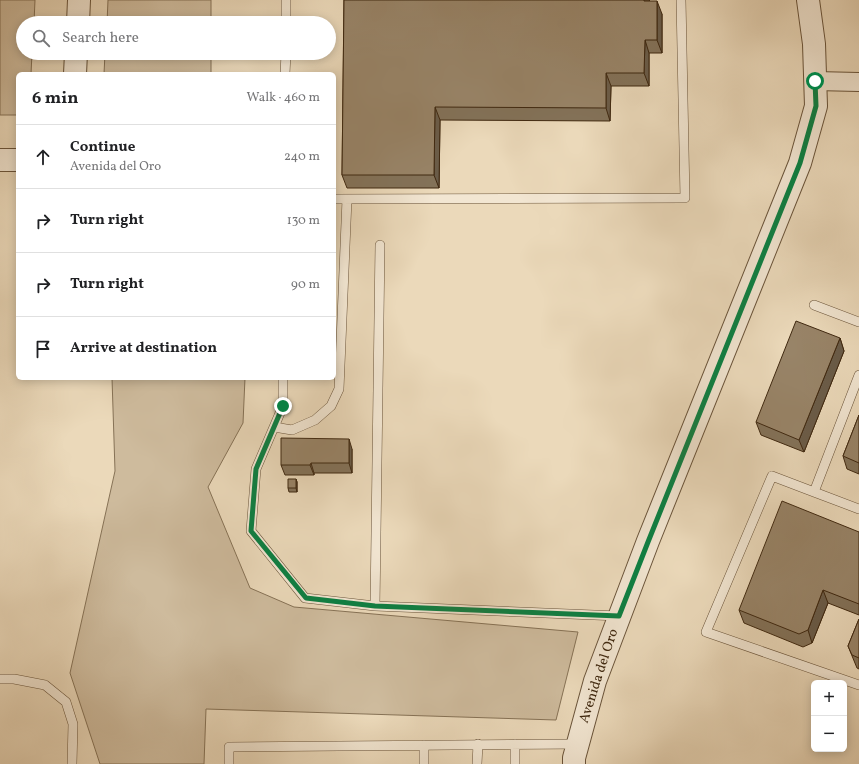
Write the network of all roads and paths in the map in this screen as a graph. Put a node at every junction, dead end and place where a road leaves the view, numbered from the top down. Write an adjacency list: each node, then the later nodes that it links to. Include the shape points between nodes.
1 (79, 0): 5 (street)
2 (286, 0): 6 (lane)
3 (681, 0): 16 (lane, via 684,198)
4 (808, 0): 11 (street, Avenida del Oro, via 814,44)
5 (78, 16)
6 (286, 16)
7 (76, 60): 9 (street)
8 (286, 60): 10 (lane)
9 (75, 72)
10 (286, 72)
11 (815, 81): 12 (street); 26 (street, Avenida del Oro, via 816,106 800,163)
12 (859, 82)
13 (0, 160): 14 (street)
14 (16, 160)
15 (336, 199): 16 (lane)
16 (347, 199): 22 (lane, via 339,389 331,406 315,420 292,430)
17 (380, 245): 25 (lane)
18 (814, 305): 19 (lane)
19 (859, 322)
20 (859, 375): 23 (lane)
21 (283, 380): 22 (lane, via 283,406)
22 (274, 427): 25 (lane, via 256,469 251,531 306,598)
23 (814, 492): 24 (lane); 28 (lane, via 772,476 706,632)
24 (859, 509)
25 (375, 606): 26 (lane)
26 (619, 616): 32 (street, Avenida del Oro, via 595,681)
27 (0, 679): 33 (lane, via 45,685 66,702 73,724)
28 (859, 686)
29 (478, 744): 30 (lane); 31 (lane); 36 (lane)
30 (515, 744): 32 (lane); 37 (lane)
31 (424, 745): 34 (lane, via 229,746); 35 (lane)
32 (576, 754)
33 (72, 764)
34 (229, 764)
35 (424, 764)
36 (478, 764)
37 (515, 764)

